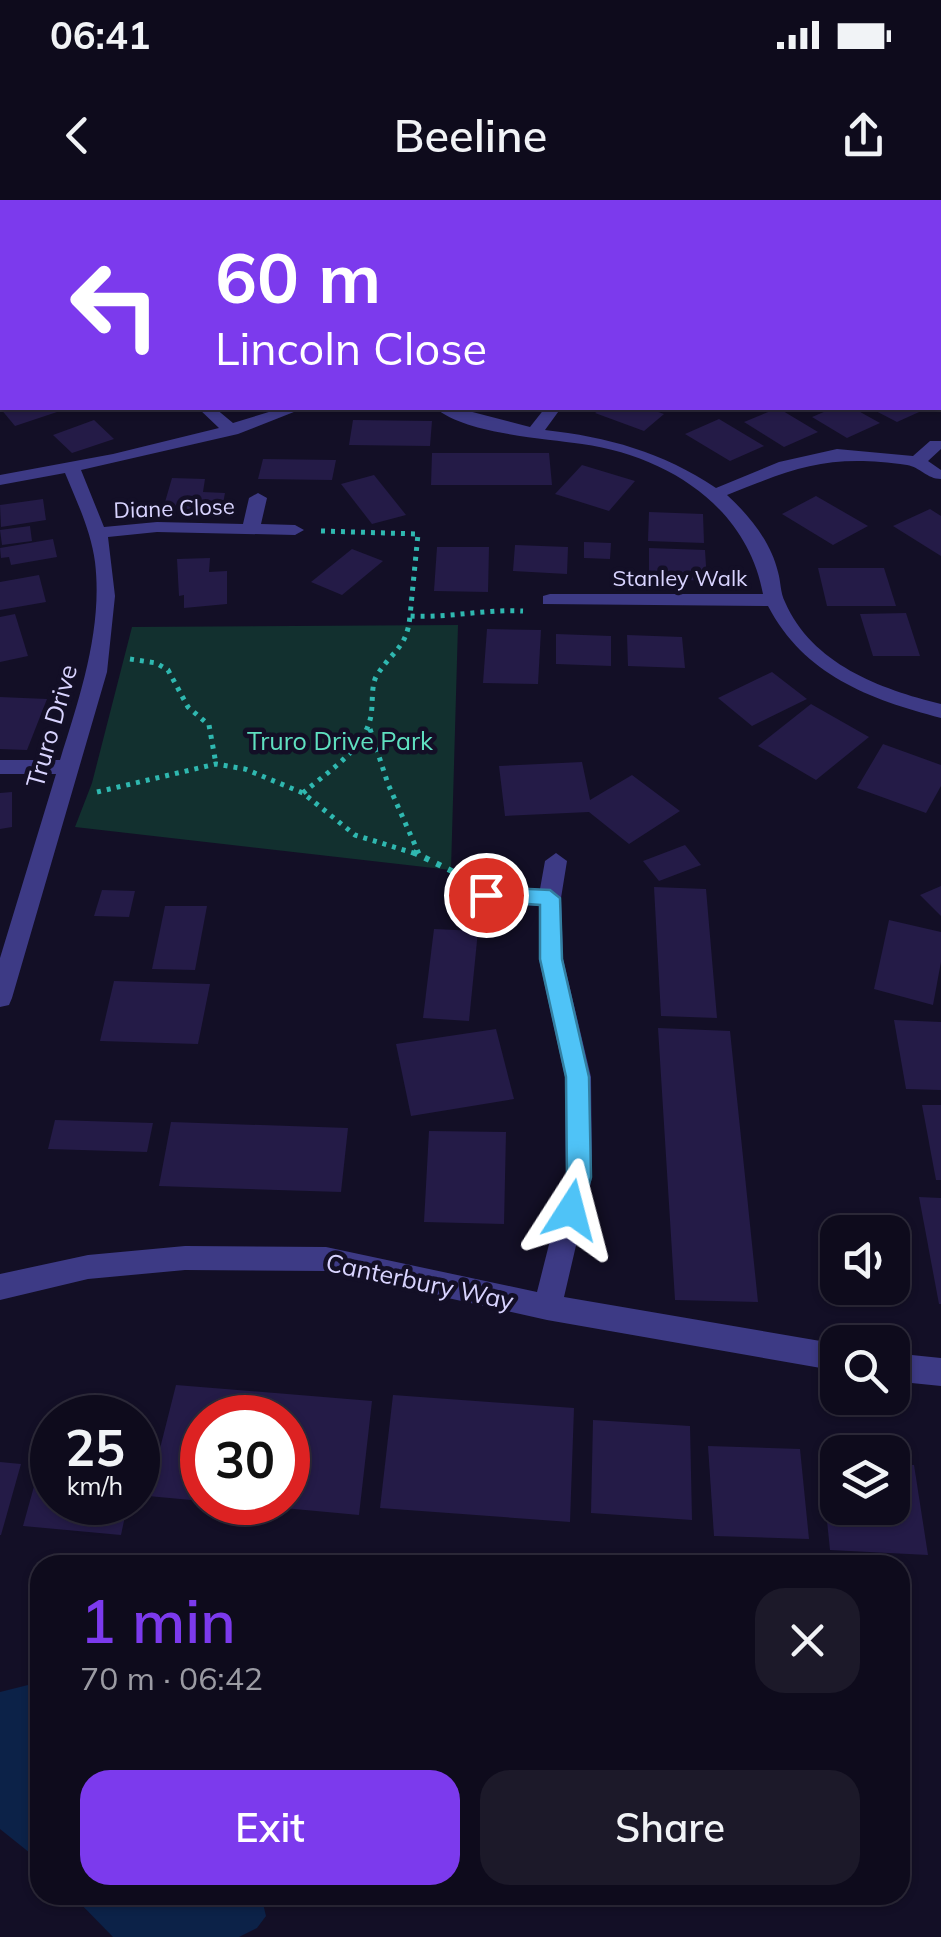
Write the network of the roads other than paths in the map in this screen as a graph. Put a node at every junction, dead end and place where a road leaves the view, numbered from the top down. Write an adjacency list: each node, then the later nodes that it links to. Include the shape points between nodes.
1 (208, 410): 5 (street)
2 (291, 410): 5 (street)
3 (448, 410): 6 (street)
4 (551, 410): 6 (street)
5 (232, 432): 9 (street)
6 (534, 433): 12 (street, via 605,443 658,461)
7 (936, 446): 8 (street)
8 (917, 461): 10 (street); 12 (street, via 836,454)
9 (72, 467): 11 (street); 16 (street, Truro Drive)
10 (937, 475)
11 (0, 480)
12 (714, 494): 18 (street, via 752,532)
13 (258, 498): 14 (street, Diane Close)
14 (251, 528): 15 (street, Diane Close); 16 (street, Diane Close, via 156,526)
15 (295, 530)
16 (98, 533): 21 (street, Truro Drive, via 106,596 98,658)
17 (583, 578): 18 (street, Stanley Walk, via 567,600)
18 (774, 600): 19 (street, via 794,632 836,673)
19 (941, 711)
20 (0, 767): 21 (street)
21 (68, 768): 25 (street, Truro Drive)
22 (556, 861): 24 (street)
23 (494, 895): 24 (street)
24 (550, 898): 27 (street, via 551,959 578,1077 579,1177)
25 (0, 998)
26 (0, 1287): 27 (street, Canterbury Way, via 88,1267 185,1258 326,1259)
27 (547, 1307): 28 (street, Canterbury Way)
28 (820, 1355)
29 (910, 1369): 30 (street)
30 (941, 1372)

